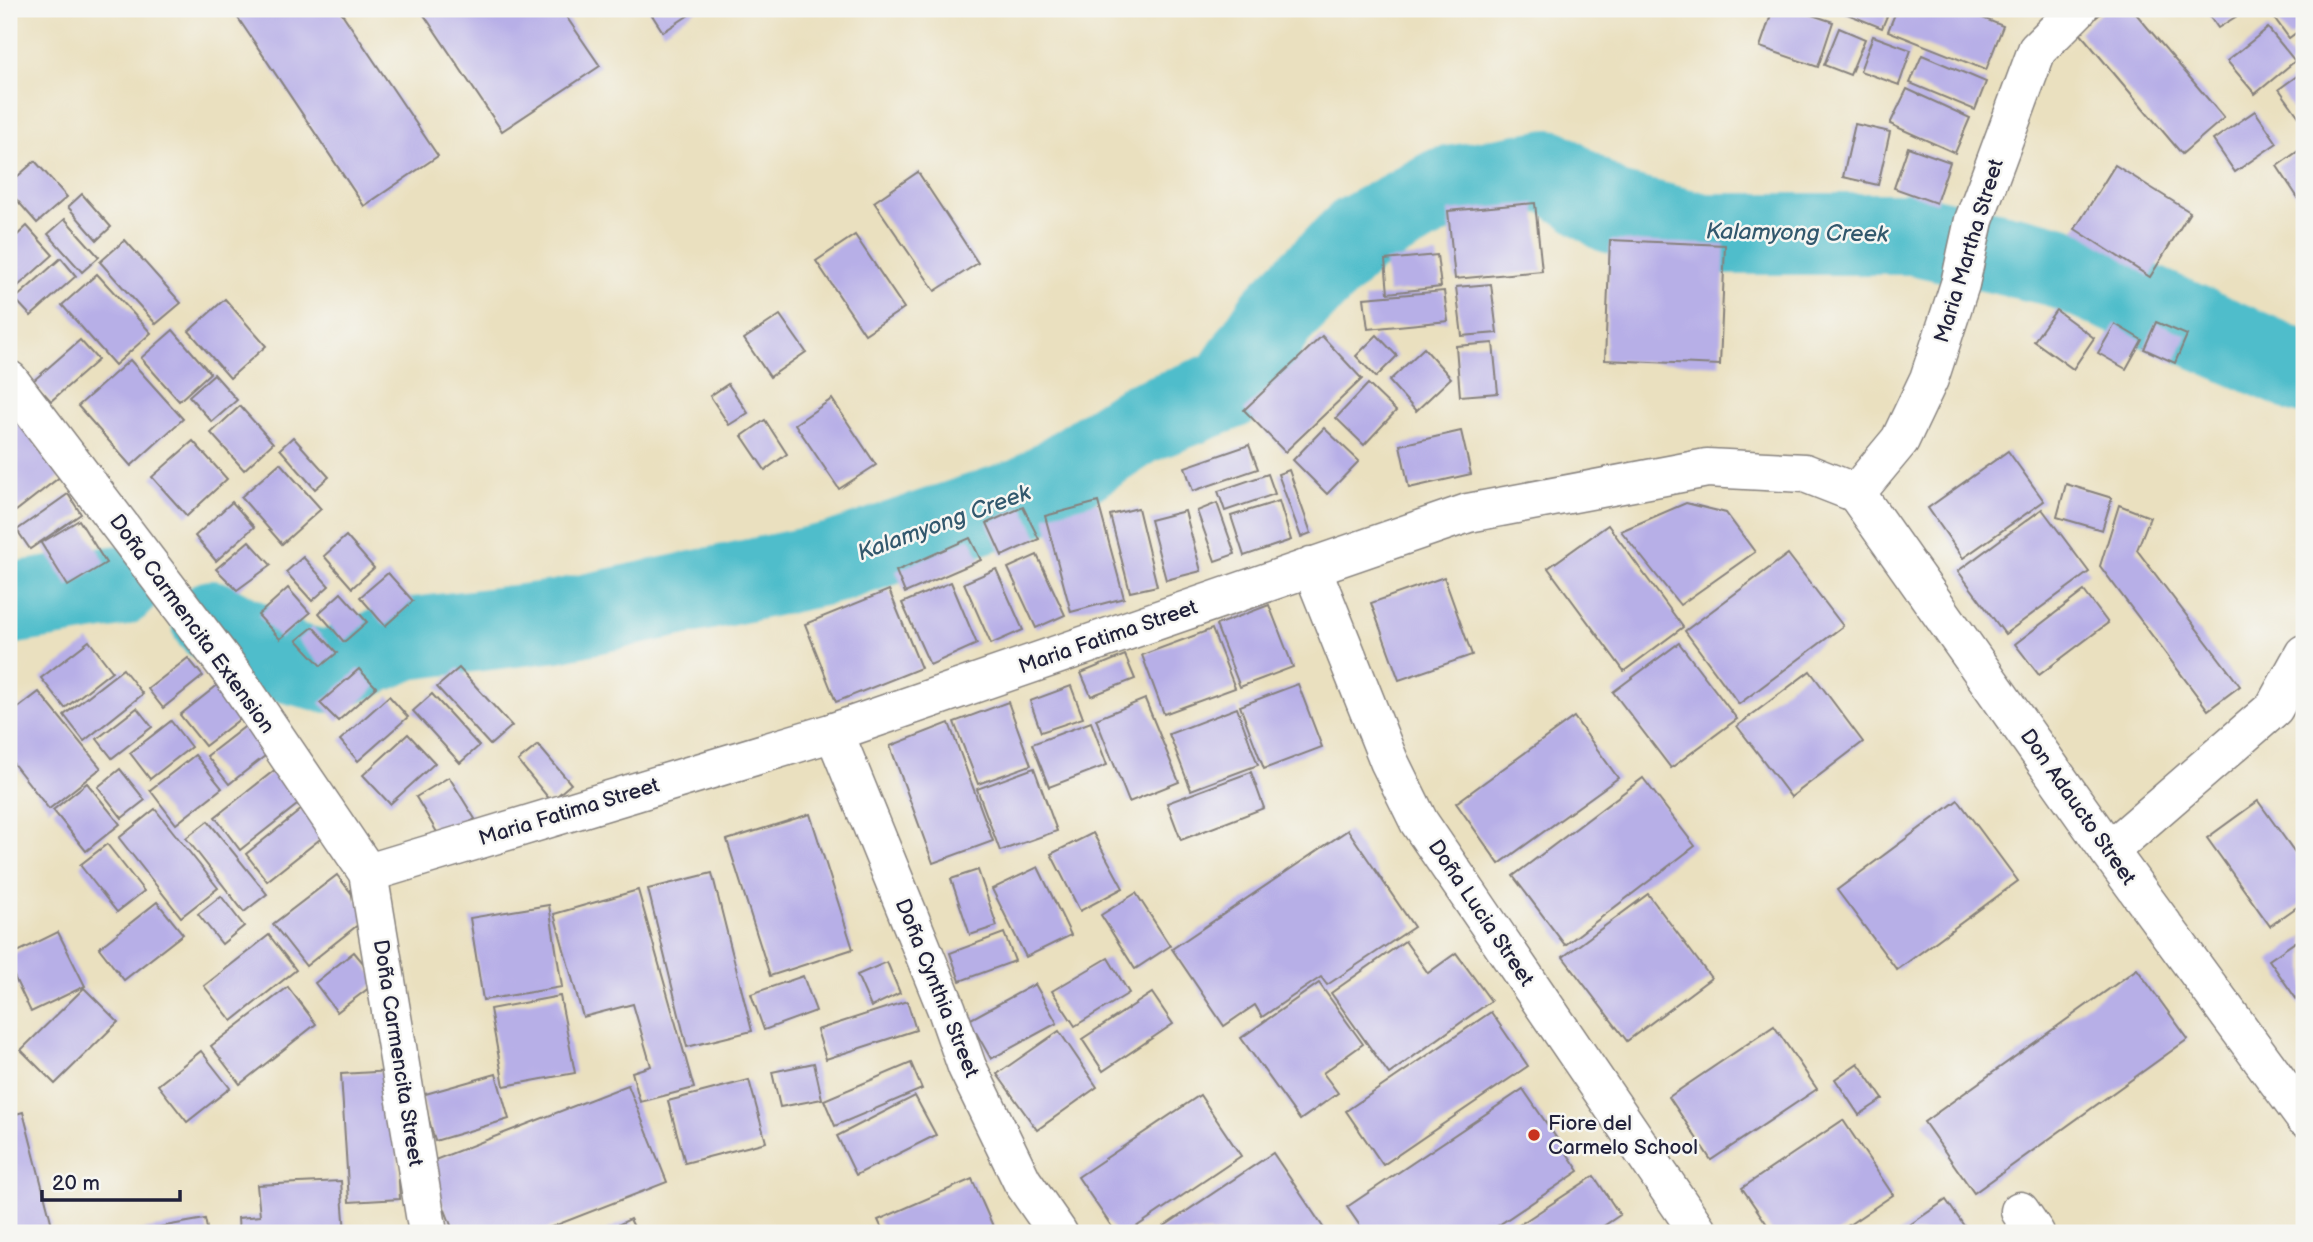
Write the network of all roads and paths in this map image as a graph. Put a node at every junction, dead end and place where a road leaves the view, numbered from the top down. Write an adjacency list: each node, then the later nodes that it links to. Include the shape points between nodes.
1 (2078, 9): 3 (street, Maria Martha Street, via 2037,50 1974,220 1960,284 1929,379 1900,440)
2 (9, 380): 8 (street, Doña Carmencita Extension, via 232,673)
3 (1856, 493): 4 (street, Maria Fatima Street, via 1805,473 1707,468 1468,513); 7 (street, Don Adaucto Street)
4 (1311, 566): 6 (street, Maria Fatima Street); 12 (street, Doña Lucia Street, via 1389,761 1419,822)
5 (2304, 654): 7 (street, via 2274,708)
6 (834, 732): 8 (street, Maria Fatima Street); 11 (street, Doña Cynthia Street, via 967,1067 1022,1181)
7 (2109, 851): 9 (street, Don Adaucto Street)
8 (368, 873): 10 (street, Doña Carmencita Street)
9 (2304, 1118)
10 (428, 1233)
11 (1058, 1233)
12 (1699, 1233)

